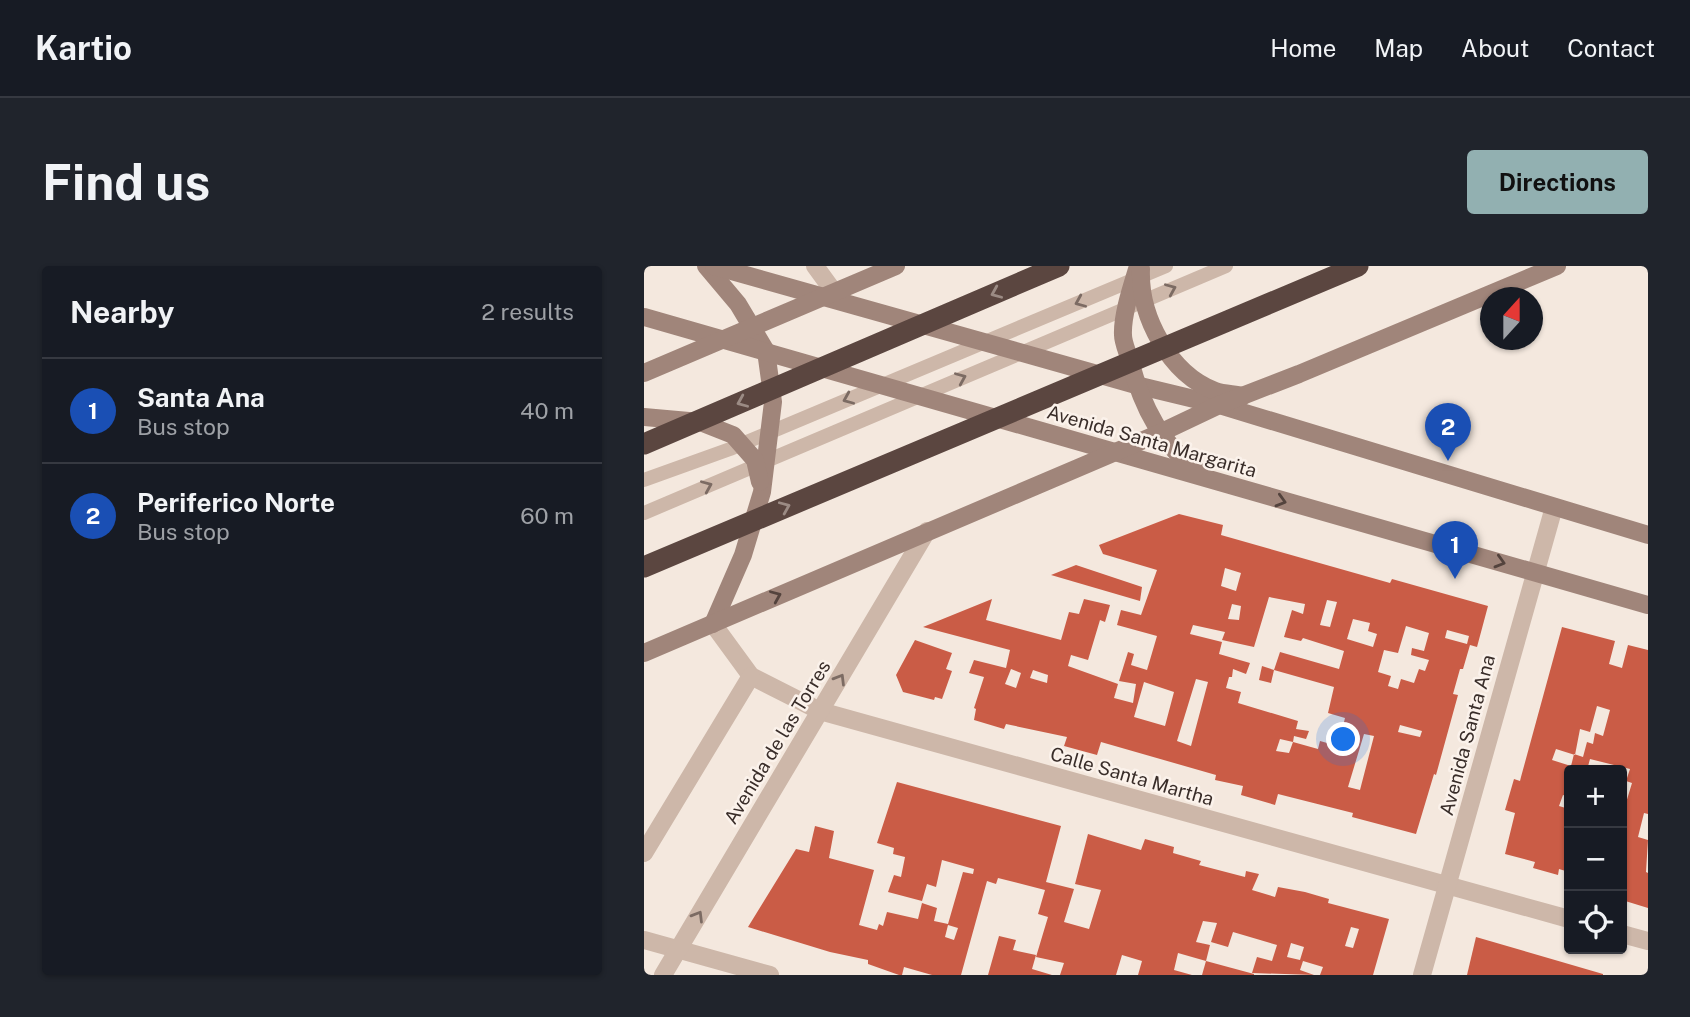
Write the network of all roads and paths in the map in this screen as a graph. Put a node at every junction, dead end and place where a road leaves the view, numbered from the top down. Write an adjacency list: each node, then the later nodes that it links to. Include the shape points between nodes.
1 (706, 266): 13 (main road)
2 (714, 266): 11 (main road)
3 (815, 266): 11 (street)
4 (896, 266): 11 (main road)
5 (1059, 266): 22 (highway, one-way to 22)
6 (1140, 266): 17 (main road, via 1123,335); 18 (main road, via 1150,321 1175,361 1216,391)
7 (1166, 266): 24 (lane, one-way to 24, via 730,449)
8 (1226, 266): 28 (lane, one-way to 8)
9 (1358, 266): 31 (highway, one-way to 9)
10 (1557, 266): 18 (main road)
11 (829, 295): 13 (main road); 17 (main road)
12 (644, 317): 14 (main road, Avenida Santa Margarita)
13 (752, 327): 14 (main road); 15 (main road)
14 (723, 339): 15 (main road, Avenida Santa Margarita); 16 (main road)
15 (766, 351): 23 (main road, Avenida Santa Margarita); 26 (main road, via 774,402)
16 (644, 373)
17 (1136, 385): 19 (main road); 21 (main road)
18 (1243, 396): 19 (main road)
19 (1219, 405): 21 (main road); 27 (main road)
20 (644, 417): 26 (main road, via 700,422 733,435 755,460)
21 (1160, 433): 23 (main road); 25 (main road, via 1183,461)
22 (644, 444)
23 (1113, 452): 25 (main road, Avenida Santa Margarita); 29 (main road)
24 (644, 480)
25 (1215, 482): 32 (main road, Avenida Santa Margarita, one-way to 32)
26 (762, 492): 34 (main road, via 743,555)
27 (1553, 507): 30 (main road); 32 (street, Avenida Santa Ana)
28 (644, 513)
29 (927, 531): 34 (main road, one-way to 29); 37 (street, Avenida de las Torres, one-way to 29)
30 (1648, 535)
31 (644, 567)
32 (1534, 572): 33 (main road, Avenida Santa Margarita); 39 (street, Avenida Santa Ana)
33 (1648, 605)
34 (713, 624): 35 (main road); 36 (street, Calle Santa Martha)
35 (644, 653)
36 (751, 676): 37 (street, Calle Santa Martha); 38 (street)
37 (820, 711): 39 (street, Calle Santa Martha); 44 (street, Avenida de las Torres, one-way to 37)
38 (644, 853)
39 (1447, 886): 40 (street, Calle Santa Martha); 47 (street, Avenida Santa Ana)
40 (1564, 918)
41 (1627, 935): 43 (street)
42 (644, 940): 44 (street)
43 (1648, 941)
44 (678, 949): 45 (street, Avenida de las Torres); 46 (street)
45 (663, 975)
46 (770, 975)
47 (1422, 975)

